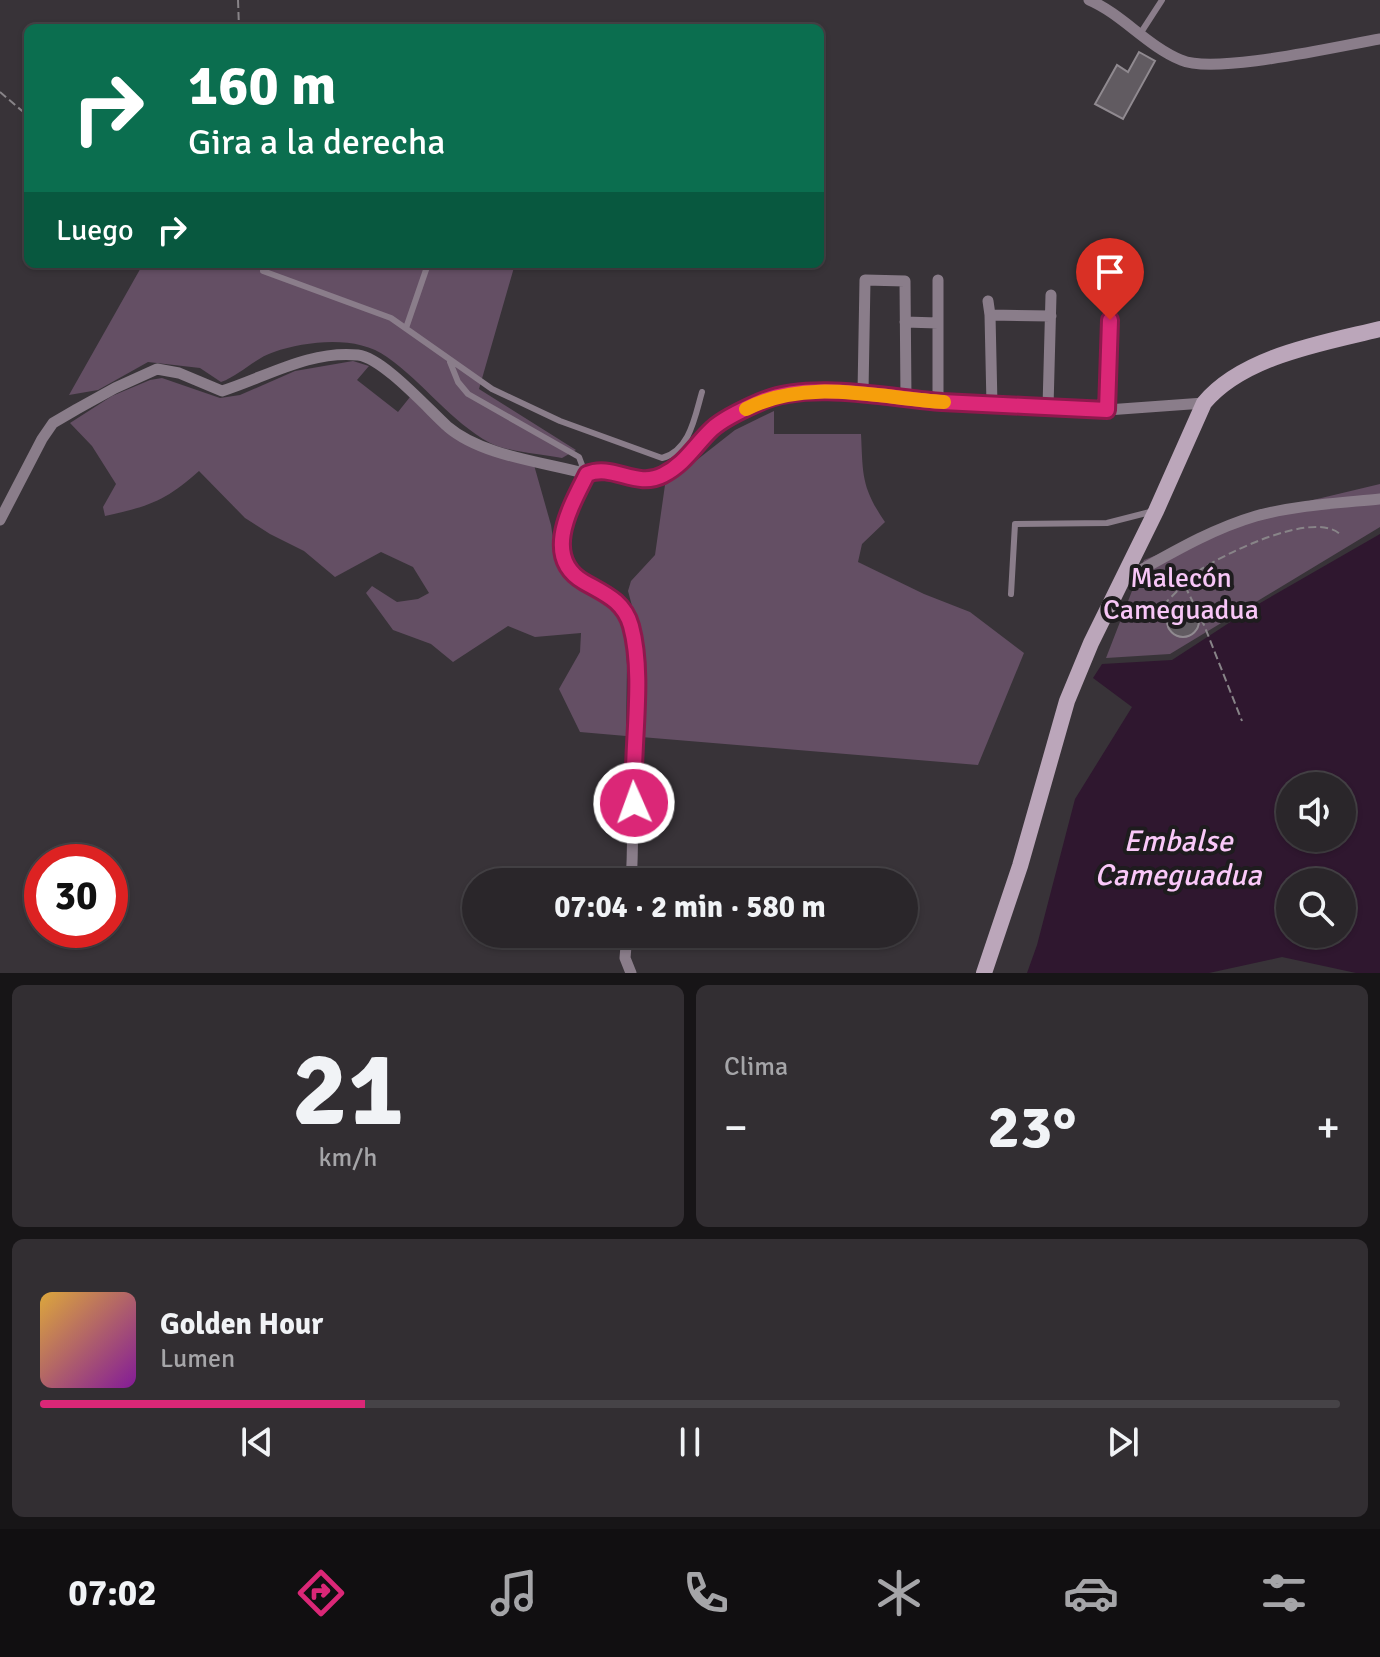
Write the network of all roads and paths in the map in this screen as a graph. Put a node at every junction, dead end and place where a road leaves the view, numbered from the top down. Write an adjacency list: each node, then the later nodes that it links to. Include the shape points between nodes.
1 (238, 0): 4 (path)
2 (1089, 0): 5 (street)
3 (1162, 0): 5 (lane)
4 (239, 24)
5 (1140, 34): 6 (street, via 1182,61 1216,66)
6 (1380, 39)
7 (0, 92): 8 (path)
8 (24, 113)
9 (427, 268): 19 (lane)
10 (263, 271): 19 (lane)
11 (938, 280): 18 (street)
12 (1088, 285): 29 (lane, via 1107,283 1112,292)
13 (1051, 295): 16 (street)
14 (988, 301): 15 (street)
15 (990, 315): 16 (street); 27 (street)
16 (1051, 316): 28 (street)
17 (905, 322): 18 (street); 23 (street, via 905,281 865,280); 24 (street)
18 (938, 323): 25 (street)
19 (406, 328): 21 (lane)
20 (1380, 329): 26 (main road, via 1273,358 1213,392)
21 (450, 360): 22 (lane, via 492,389 560,421 662,458 680,449); 30 (lane, via 468,394 579,457)
22 (702, 392)
23 (863, 392): 24 (street); 30 (street, via 781,395 762,401 713,428 689,457 655,478 630,478 607,469)
24 (906, 399): 25 (street)
25 (938, 402): 27 (street)
26 (1204, 403): 29 (street); 32 (main road)
27 (992, 405): 28 (street)
28 (1048, 407): 29 (street)
29 (1107, 410)
30 (583, 473): 33 (street, via 490,451 470,441 362,355 303,361 222,391 157,369 53,423); 40 (street, via 562,531 563,558 574,575 613,598 627,616 634,645)
31 (1380, 499): 35 (street, via 1257,516 1211,533)
32 (1156, 511): 35 (main road); 37 (lane, via 1107,523 1015,524)
33 (0, 520)
34 (1341, 535): 36 (path, via 1332,530 1284,531 1231,553)
35 (1121, 582): 43 (main road, via 1056,735)
36 (1185, 585): 38 (path); 39 (path)
37 (1011, 594)
38 (1163, 605)
39 (1242, 721)
40 (631, 868)
41 (626, 948): 42 (street)
42 (631, 973)
43 (984, 973)

